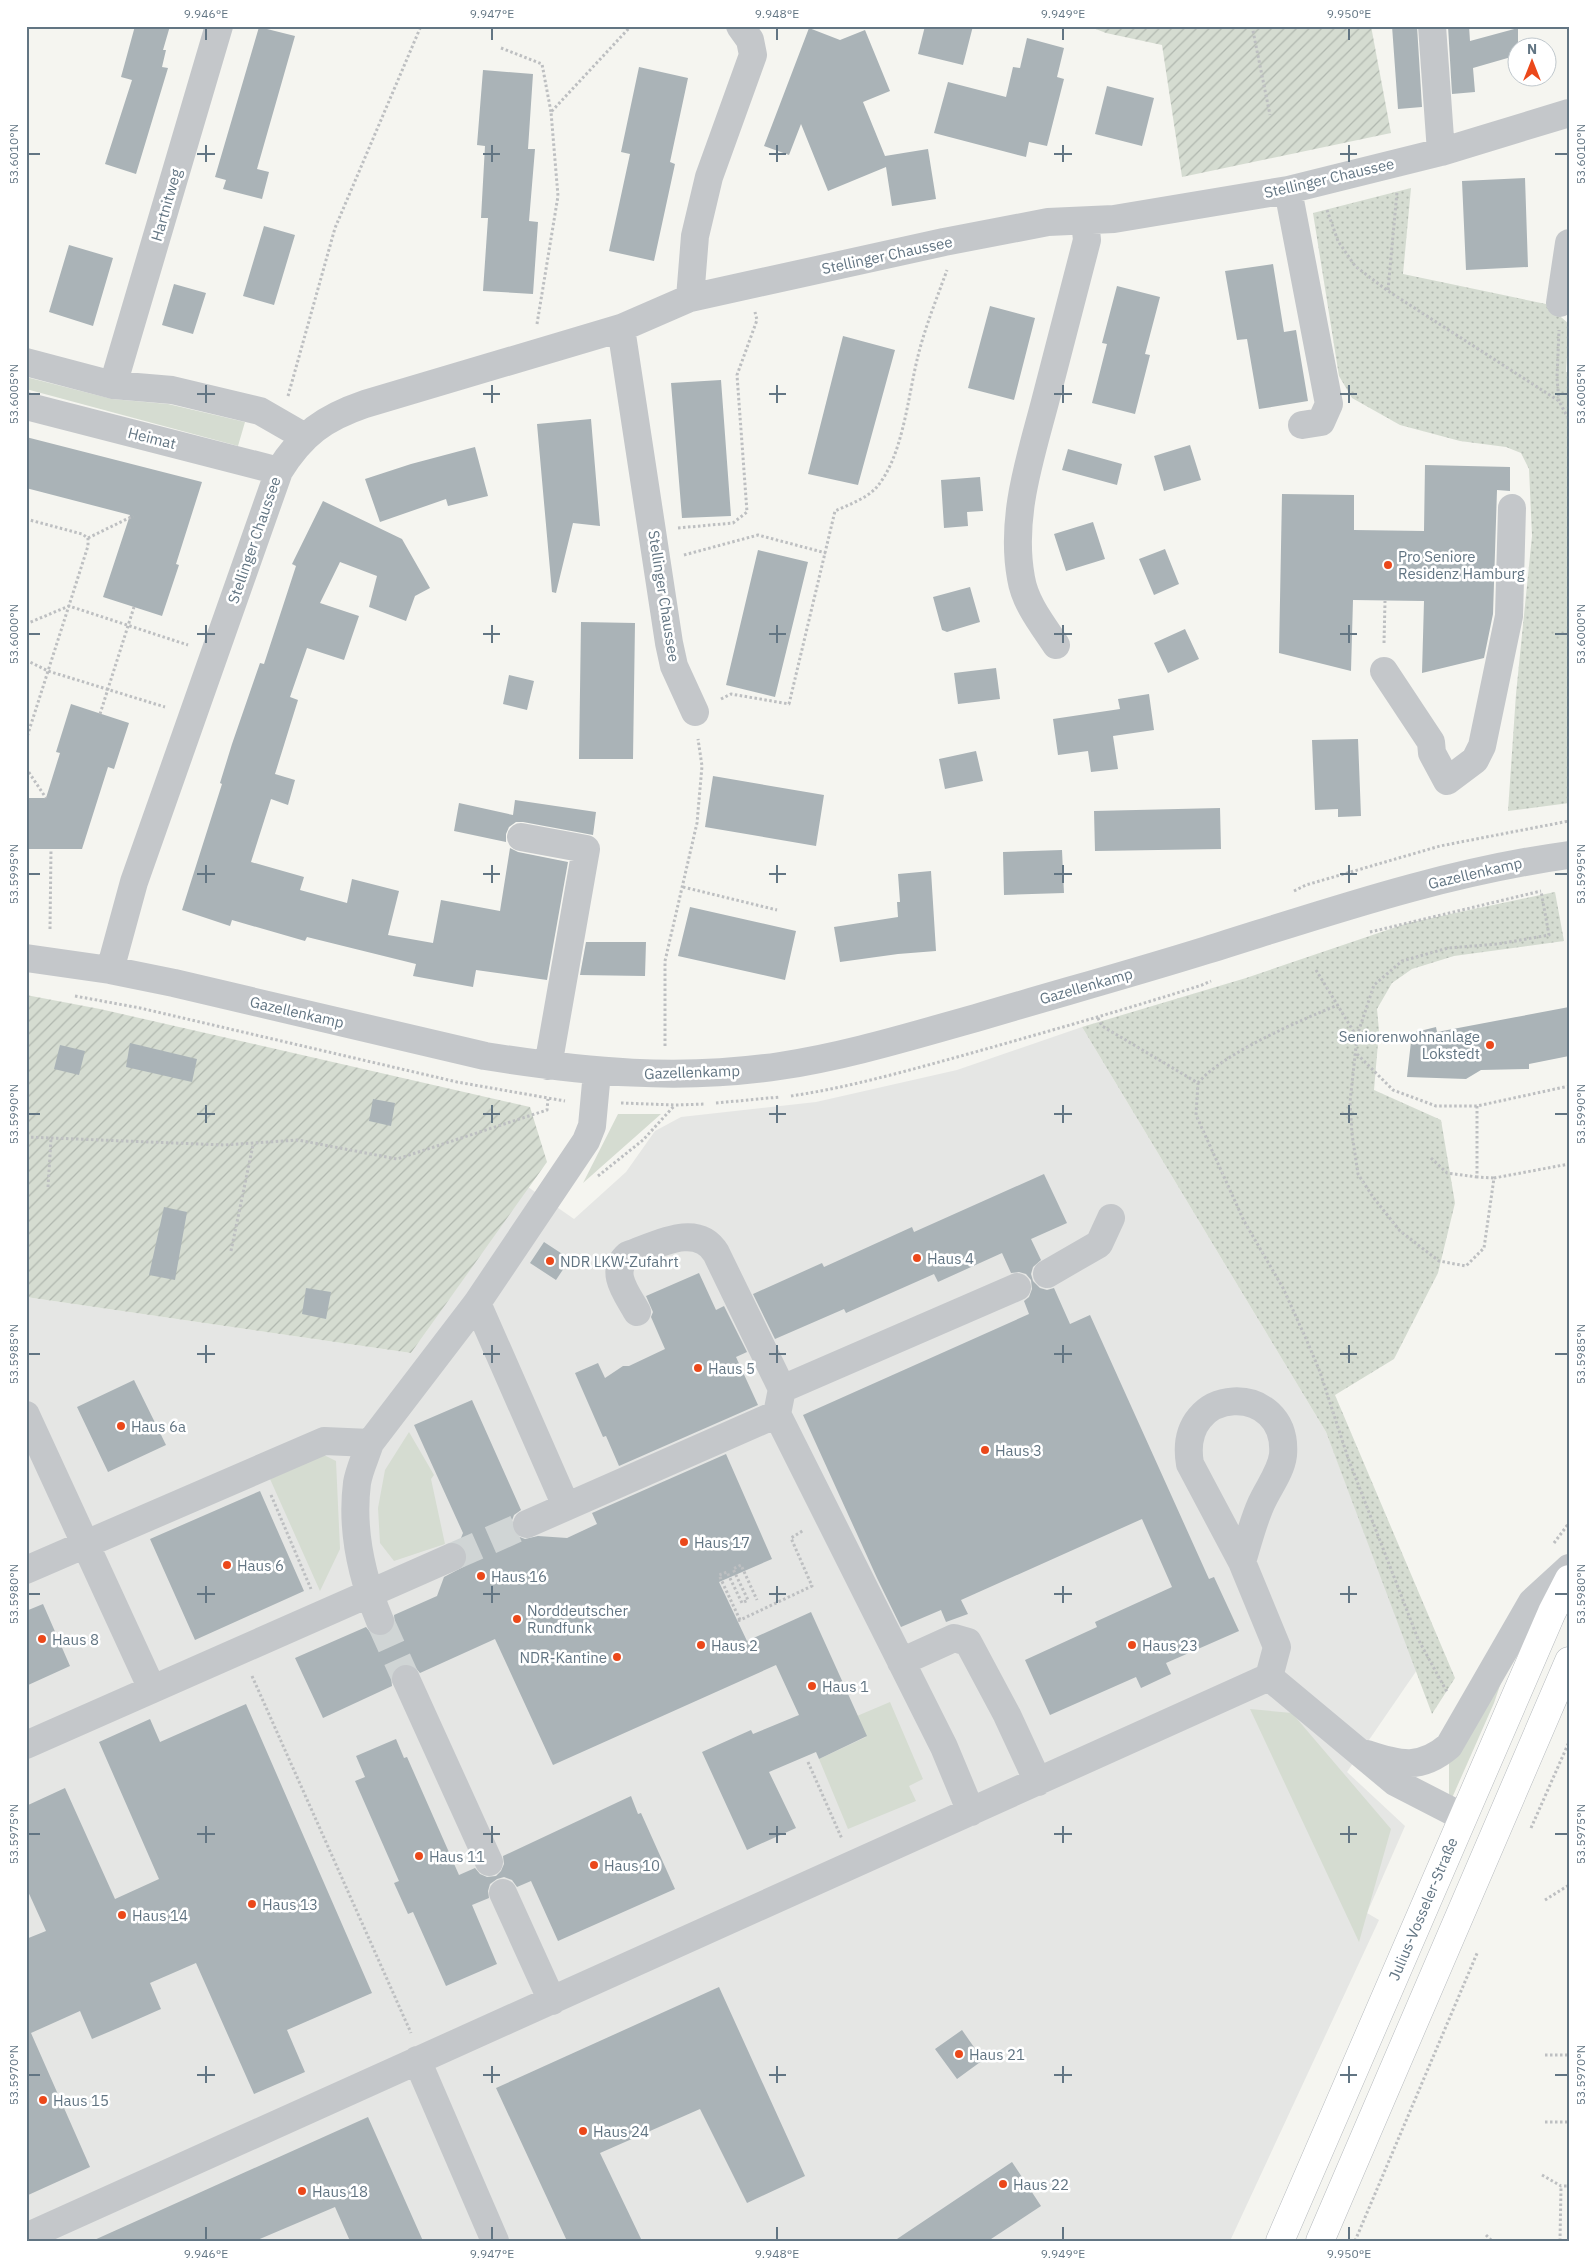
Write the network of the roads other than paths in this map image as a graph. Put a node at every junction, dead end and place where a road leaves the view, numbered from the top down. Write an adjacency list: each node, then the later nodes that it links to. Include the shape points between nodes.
1 (219, 26): 13 (street, Hartnitweg)
2 (740, 26): 9 (street, via 750,40 752,55 709,177 695,236)
3 (1432, 26): 5 (street)
4 (1569, 113): 5 (street, Stellinger Chaussee)
5 (1441, 152): 6 (street, Stellinger Chaussee)
6 (1288, 190): 7 (street, Stellinger Chaussee); 15 (street, via 1329,404 1321,422)
7 (1085, 221): 9 (street, Stellinger Chaussee, via 1048,222 944,242); 19 (street, via 1087,240 1023,486 1018,532 1024,591)
8 (1569, 243): 10 (street)
9 (690, 298): 11 (street, Stellinger Chaussee)
10 (1560, 302)
11 (621, 328): 16 (street, Stellinger Chaussee, via 340,412); 21 (street, Stellinger Chaussee, via 668,642 674,666)
12 (26, 362): 13 (street)
13 (113, 385): 16 (street, via 172,390 260,411)
14 (26, 406): 17 (street, Heimat)
15 (1302, 426)
16 (305, 436): 17 (street, Stellinger Chaussee)
17 (279, 471): 25 (street, Stellinger Chaussee, via 134,882)
18 (1512, 508): 20 (street, via 1509,616 1482,746 1475,760 1447,781 1432,753 1431,742)
19 (1056, 645)
20 (1384, 671)
21 (695, 712)
22 (521, 836): 26 (street, via 586,848)
23 (1569, 854): 27 (street, Gazellenkamp, via 1391,893 864,1050 780,1066 727,1071 679,1074)
24 (26, 958): 25 (street, Gazellenkamp)
25 (110, 970): 26 (street, Gazellenkamp, via 486,1056)
26 (548, 1066): 27 (street, Gazellenkamp)
27 (597, 1072): 31 (street, via 592,1126 586,1142)
28 (1111, 1218): 29 (street, via 1099,1244)
29 (1047, 1274)
30 (1017, 1287): 33 (street)
31 (477, 1303): 35 (street); 36 (street)
32 (636, 1312): 33 (street, via 619,1276 623,1260 628,1255 687,1236 705,1240 716,1253)
33 (779, 1401): 36 (street); 47 (street)
34 (26, 1415): 38 (street)
35 (370, 1443): 38 (street, via 324,1441); 44 (street, via 357,1482 354,1521)
36 (566, 1506): 37 (street)
37 (527, 1524)
38 (86, 1544): 42 (street); 50 (street)
39 (452, 1557): 44 (street)
40 (1242, 1562): 40 (street, via 1261,1504 1283,1458 1284,1444 1281,1432 1267,1412 1236,1400 1214,1406 1204,1413 1190,1435 1188,1449 1190,1464); 48 (street, via 1277,1647)
41 (1569, 1568): 52 (street, via 1532,1602 1449,1746 1417,1763 1394,1763)
42 (26, 1570)
43 (1569, 1579): 55 (main road, Julius-Vosseler-Straße)
44 (368, 1594): 45 (street); 50 (street)
45 (380, 1621)
46 (1569, 1661): 63 (main road)
47 (900, 1662): 53 (street, via 954,1638 968,1642); 54 (street, via 944,1747)
48 (1269, 1677): 52 (street); 53 (street)
49 (406, 1679): 56 (street)
50 (152, 1689): 51 (street)
51 (26, 1745)
52 (1361, 1752): 55 (street, via 1395,1782)
53 (1038, 1782): 54 (street)
54 (971, 1812): 58 (street)
55 (1463, 1817): 62 (main road, Julius-Vosseler-Straße)
56 (490, 1862)
57 (503, 1892): 58 (street)
58 (552, 2001): 59 (street)
59 (417, 2060): 60 (street); 61 (street)
60 (26, 2238)
61 (495, 2241)
62 (1280, 2241)
63 (1320, 2241)

